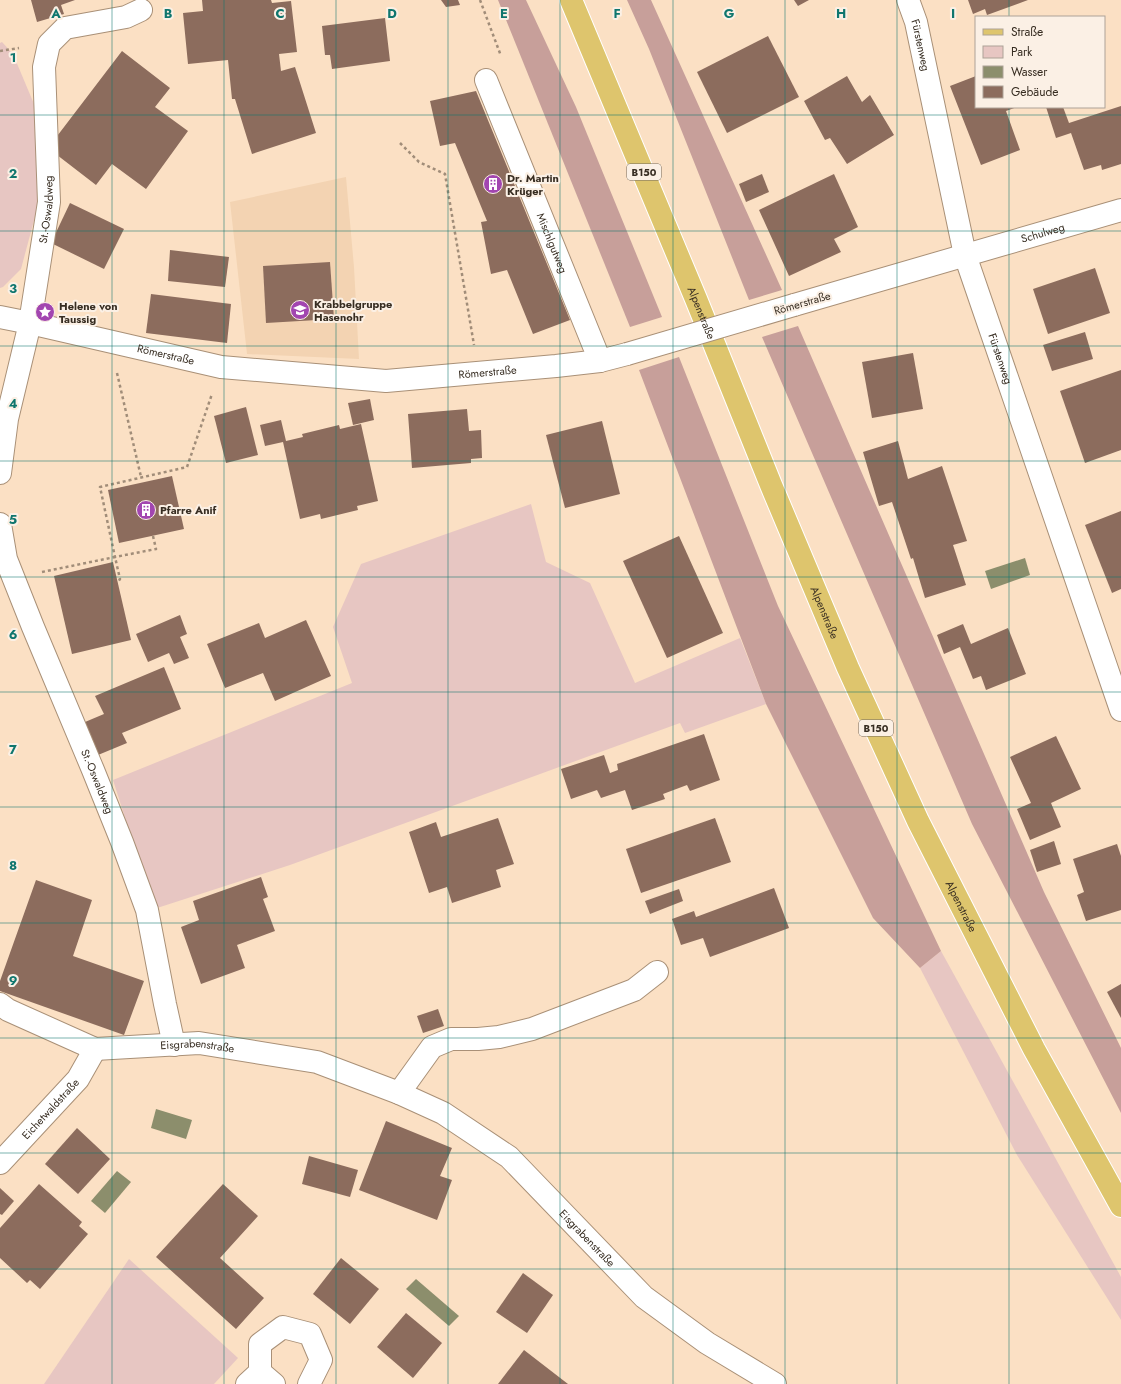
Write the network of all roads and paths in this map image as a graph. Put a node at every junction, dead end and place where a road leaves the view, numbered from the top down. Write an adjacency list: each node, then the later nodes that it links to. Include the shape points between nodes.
1 (480, 0): 7 (path, via 504,64)
2 (571, 0): 31 (main road, Alpenstraße / B150, via 848,668 918,821 1034,1049)
3 (908, 0): 10 (street, Fürstenweg, via 916,22)
4 (141, 10): 12 (street, St.-Oswaldweg, via 126,17 65,28 49,44 44,67 49,202)
5 (3, 50): 6 (path)
6 (0, 56)
7 (486, 80): 14 (street, Mischlgutweg)
8 (400, 143): 16 (path, via 419,162 445,174)
9 (1121, 210): 10 (street, Schulweg)
10 (965, 255): 14 (street, Römerstraße, bridge); 24 (street, Fürstenweg)
11 (0, 317): 12 (street, Römerstraße)
12 (30, 323): 13 (street, Römerstraße); 17 (street, St.-Oswaldweg, via 7,419)
13 (118, 343): 15 (street, Römerstraße); 18 (path, via 114,361)
14 (600, 361): 16 (street, Römerstraße)
15 (221, 367): 16 (street, Römerstraße, via 386,381); 18 (path, via 187,467)
16 (479, 373)
17 (0, 473)
18 (141, 477): 21 (path, via 100,487)
19 (0, 524): 22 (street, St.-Oswaldweg, via 6,559)
20 (153, 536): 21 (path, via 156,549)
21 (115, 557): 22 (path); 23 (path, via 120,579)
22 (14, 578): 27 (street, St.-Oswaldweg, via 148,910)
23 (118, 582)
24 (1121, 710)
25 (657, 972): 29 (street, via 634,990 532,1029 499,1037 451,1039 432,1047)
26 (0, 1004): 28 (street, Eisgrabenstraße)
27 (174, 1045): 28 (street, Eisgrabenstraße); 29 (street, Eisgrabenstraße, via 199,1043 317,1062)
28 (95, 1049): 30 (street, Eichetwaldstraße, via 78,1078)
29 (399, 1093): 32 (street, Eisgrabenstraße, via 443,1113 509,1157 644,1297)
30 (0, 1163)
31 (1121, 1206)
32 (751, 1378): 35 (street, Eisgrabenstraße)
33 (260, 1380): 34 (street, via 260,1344 283,1327 310,1334 322,1360)
34 (309, 1384)
35 (775, 1384)

